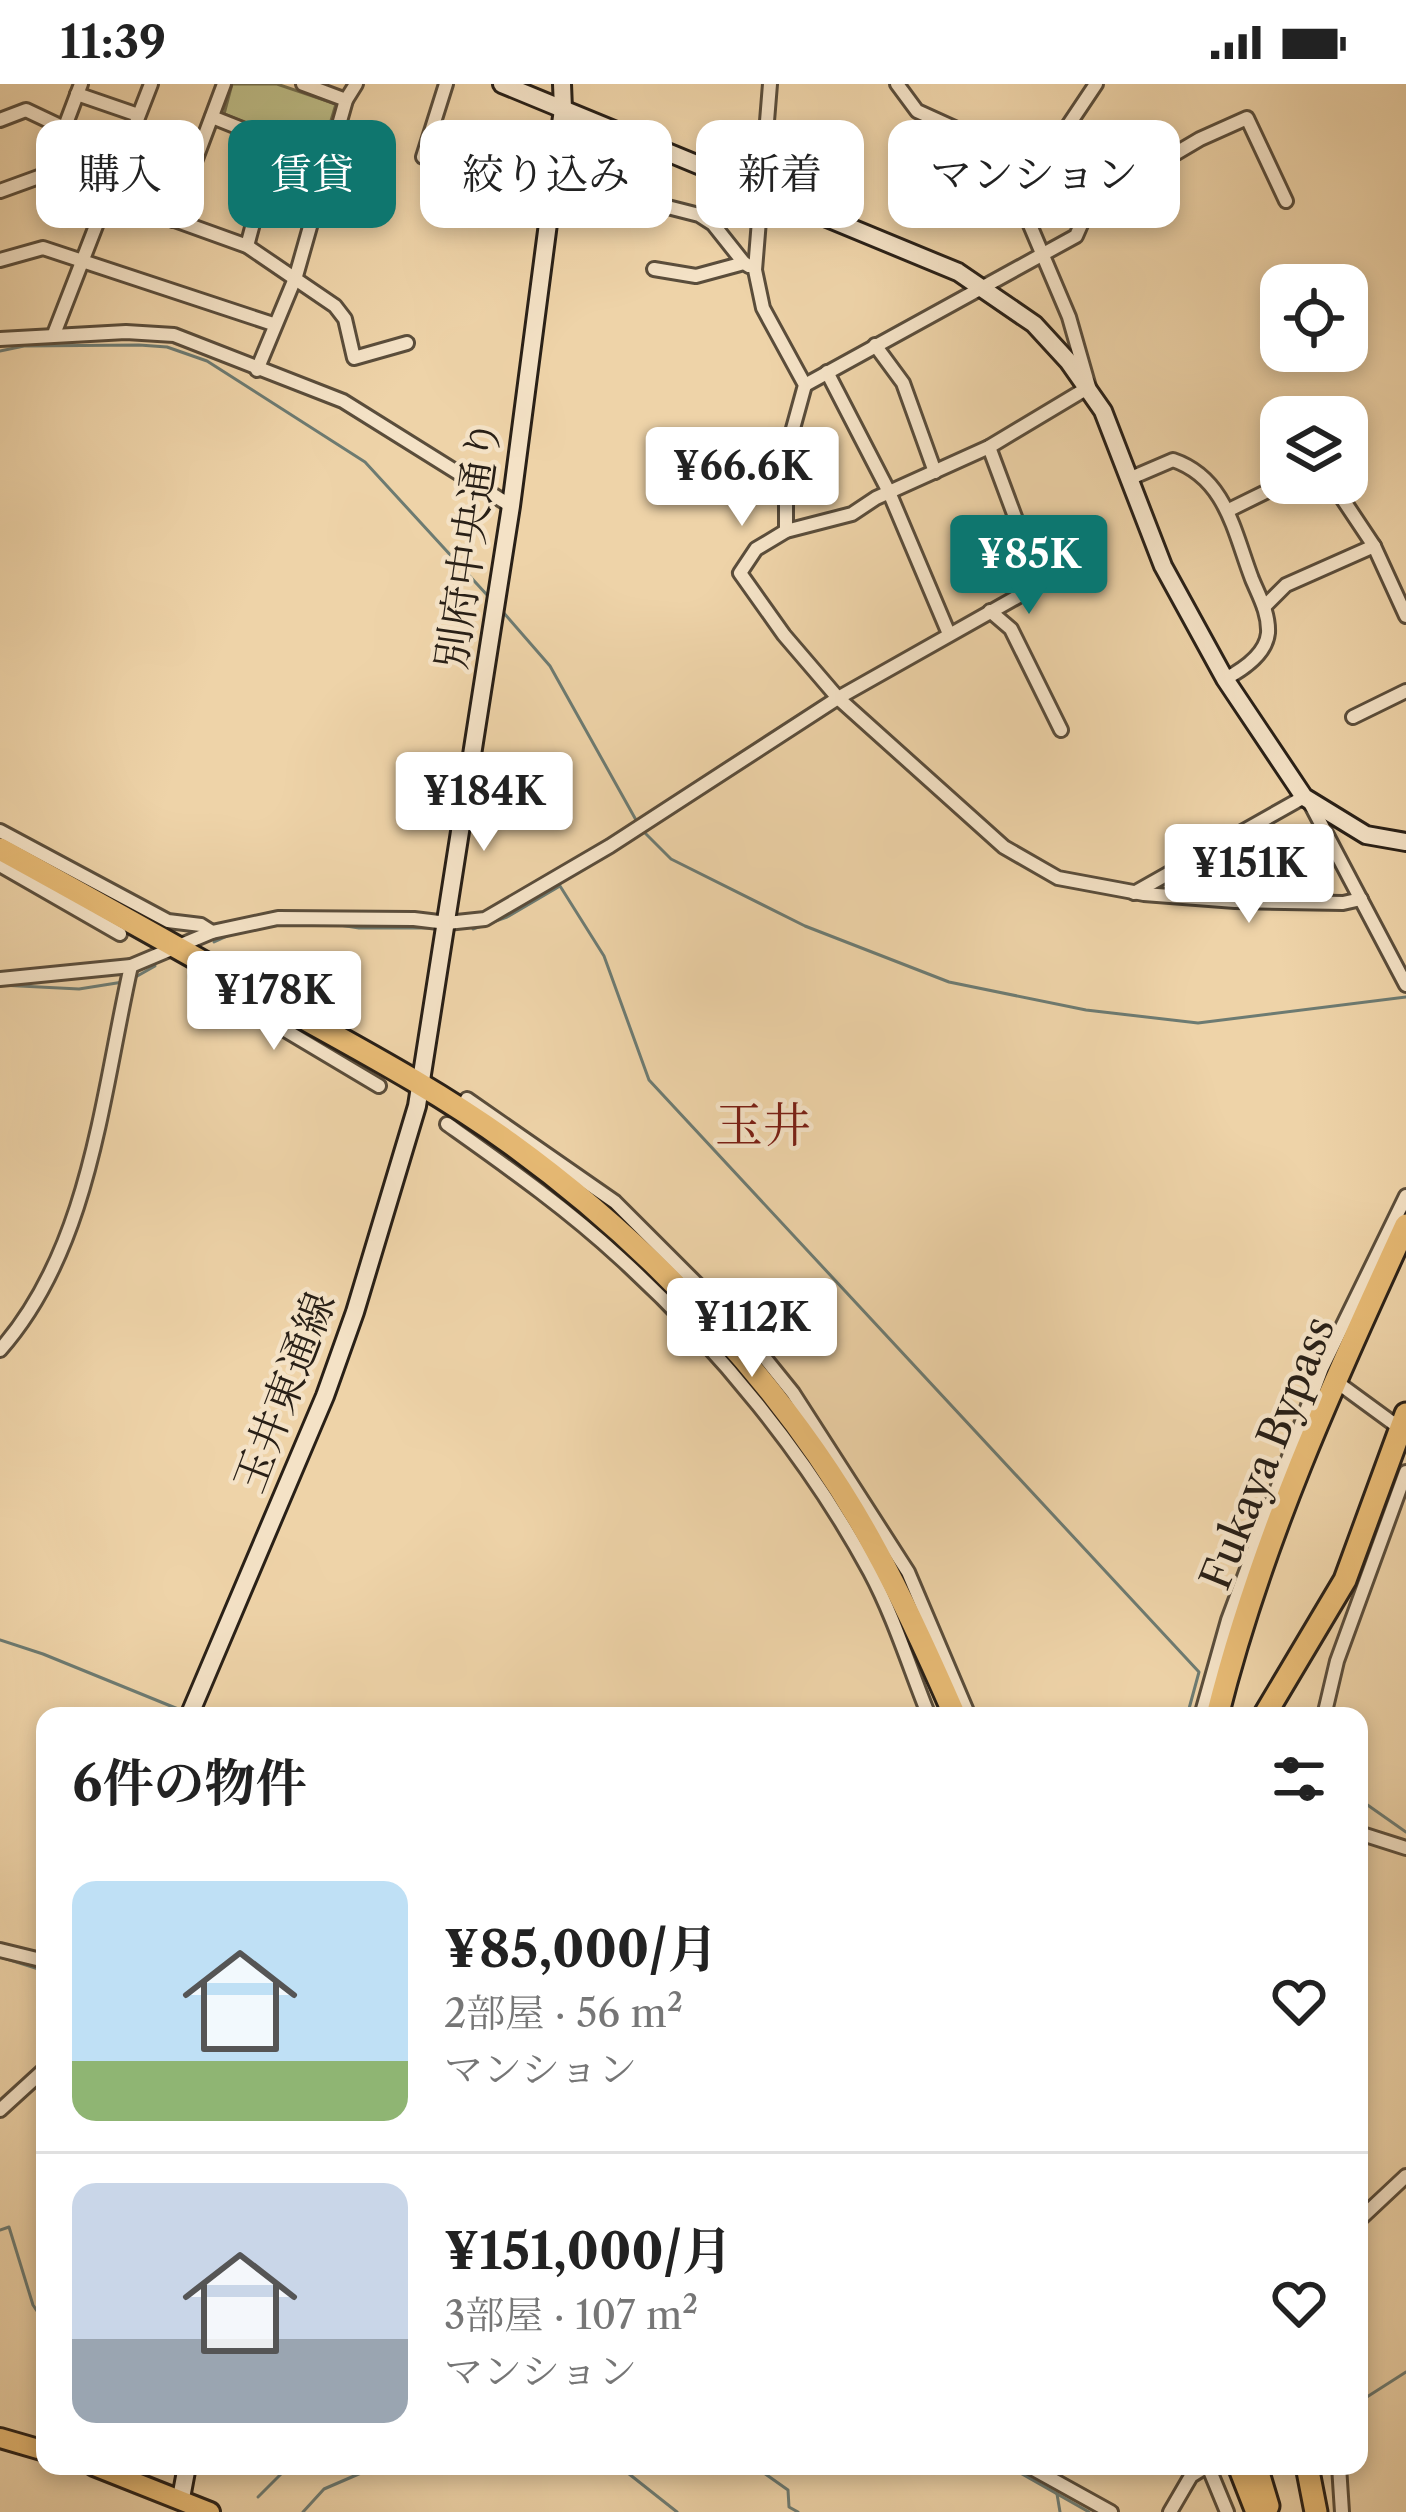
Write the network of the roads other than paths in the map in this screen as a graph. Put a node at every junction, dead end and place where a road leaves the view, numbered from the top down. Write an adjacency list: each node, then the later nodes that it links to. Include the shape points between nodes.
1 (151, 84): 14 (street)
2 (224, 84): 15 (street)
3 (304, 84): 12 (street)
4 (356, 84): 12 (street)
5 (446, 84): 20 (street)
6 (502, 84): 13 (street)
7 (562, 84): 13 (street, 別府中央通り)
8 (770, 84): 22 (street)
9 (897, 84): 23 (street, via 917,110)
10 (1096, 84): 24 (street)
11 (79, 89): 14 (street); 18 (street)
12 (346, 100): 43 (street)
13 (563, 109): 21 (street, 別府中央通り); 26 (street)
14 (139, 115): 19 (street)
15 (212, 117): 25 (street); 37 (street, via 275,142)
16 (0, 120): 17 (street, via 26,110)
17 (47, 120)
18 (67, 120)
19 (137, 120)
20 (435, 120)
21 (562, 120)
22 (767, 120)
23 (938, 120)
24 (1072, 120)
25 (204, 138)
26 (696, 165)
27 (36, 178): 28 (street)
28 (0, 191)
29 (1286, 201): 38 (street, via 1246,118 1100,197 1076,236)
30 (672, 208): 41 (street, via 713,224)
31 (94, 228): 40 (street)
32 (196, 228): 37 (street)
33 (547, 228): 60 (street, 別府中央通り)
34 (756, 228): 41 (street)
35 (845, 228): 44 (street)
36 (1032, 228): 38 (street)
37 (248, 246): 43 (street)
38 (1043, 252): 44 (street); 53 (street)
39 (0, 260): 40 (street, via 43,248)
40 (80, 261): 45 (street); 46 (street)
41 (750, 266): 42 (street, via 696,277); 52 (street)
42 (654, 269)
43 (296, 276): 45 (street); 48 (street, via 345,319 354,358)
44 (982, 286): 49 (street); 53 (street, via 1034,324)
45 (273, 324): 50 (street)
46 (54, 334): 47 (street); 50 (street, via 174,335)
47 (0, 339)
48 (407, 343)
49 (875, 345): 51 (street); 55 (street, via 903,383)
50 (256, 370): 60 (street, via 344,401)
51 (827, 372): 52 (street); 57 (street)
52 (805, 385): 62 (street, via 785,454)
53 (1088, 387): 54 (street); 56 (street)
54 (989, 447): 55 (street); 65 (street, via 1040,584)
55 (934, 472): 57 (street)
56 (1131, 478): 61 (street, via 1173,460 1195,467); 68 (street, via 1163,566)
57 (889, 492): 62 (street, via 852,514); 67 (street)
58 (1260, 495): 61 (street)
59 (1346, 504): 63 (street)
60 (511, 506): 81 (street, 別府中央通り)
61 (1229, 510): 64 (street)
62 (786, 530): 70 (street, via 756,548 740,573)
63 (1375, 546): 64 (street, via 1286,585); 66 (street)
64 (1264, 607): 68 (street, via 1268,636 1259,653)
65 (990, 611): 67 (street); 72 (street, via 1011,629)
66 (1406, 616)
67 (949, 634): 70 (street)
68 (1225, 679): 73 (street)
69 (1406, 691): 71 (street)
70 (838, 698): 79 (street, via 1004,847 1058,878); 81 (street, via 484,919)
71 (1353, 717)
72 (1061, 730)
73 (1307, 800): 75 (street, via 1366,835); 79 (street); 80 (street)
74 (0, 831): 82 (street, via 168,921)
75 (1406, 842)
76 (0, 849): 78 (highway)
77 (0, 865): 78 (street)
78 (44, 882): 83 (street); 84 (highway)
79 (1134, 892): 80 (street, via 1280,903)
80 (1361, 899): 88 (street)
81 (448, 923): 82 (street, via 293,917); 90 (street, 別府中央通り)
82 (212, 932): 84 (street)
83 (120, 934)
84 (172, 946): 85 (street); 89 (highway)
85 (131, 966): 87 (street); 97 (street, via 88,1181 48,1282)
86 (196, 976): 89 (street)
87 (0, 980)
88 (1406, 985)
89 (257, 994): 90 (highway); 91 (street)
90 (422, 1084): 96 (highway, via 512,1144); 103 (street, 玉井東通線, via 325,1396)
91 (379, 1086)
92 (467, 1099): 96 (street, via 615,1202)
93 (447, 1124): 96 (street)
94 (1406, 1196): 98 (street)
95 (1406, 1225): 98 (highway, Fukaya Bypass)
96 (634, 1244): 99 (highway)
97 (0, 1350)
98 (1328, 1374): 100 (street); 108 (street, via 1228,1621); 109 (highway, Fukaya Bypass)
99 (776, 1402): 102 (highway, via 877,1552); 104 (street, via 810,1478 870,1574); 107 (street, via 908,1572)
100 (1404, 1425): 110 (highway, via 1345,1580)
101 (1406, 1472): 111 (street)
102 (912, 1628): 105 (highway); 106 (highway)
103 (193, 1707)
104 (925, 1707)
105 (940, 1707)
106 (951, 1707)
107 (965, 1707)
108 (1204, 1707)
109 (1219, 1707)
110 (1269, 1707)
111 (1326, 1707)
112 (1368, 1836): 113 (street)
113 (1406, 1848)
114 (0, 1949): 115 (street)
115 (36, 1959)
116 (36, 2077): 117 (street)
117 (0, 2110)
118 (1406, 2176): 119 (street)
119 (1368, 2212)
120 (0, 2438): 121 (main road)
121 (36, 2448)
122 (118, 2475): 132 (main road)
123 (185, 2475): 132 (street)
124 (1055, 2475): 134 (street)
125 (1193, 2475): 135 (street)
126 (1212, 2475): 136 (street)
127 (1243, 2475): 137 (highway)
128 (1259, 2475): 138 (highway)
129 (1274, 2475): 139 (highway)
130 (1308, 2475): 140 (highway)
131 (1340, 2475): 141 (street)
132 (181, 2498): 133 (main road)
133 (210, 2512)
134 (1111, 2512)
135 (1170, 2512)
136 (1227, 2512)
137 (1257, 2512)
138 (1270, 2512)
139 (1284, 2512)
140 (1316, 2512)
141 (1342, 2512)

